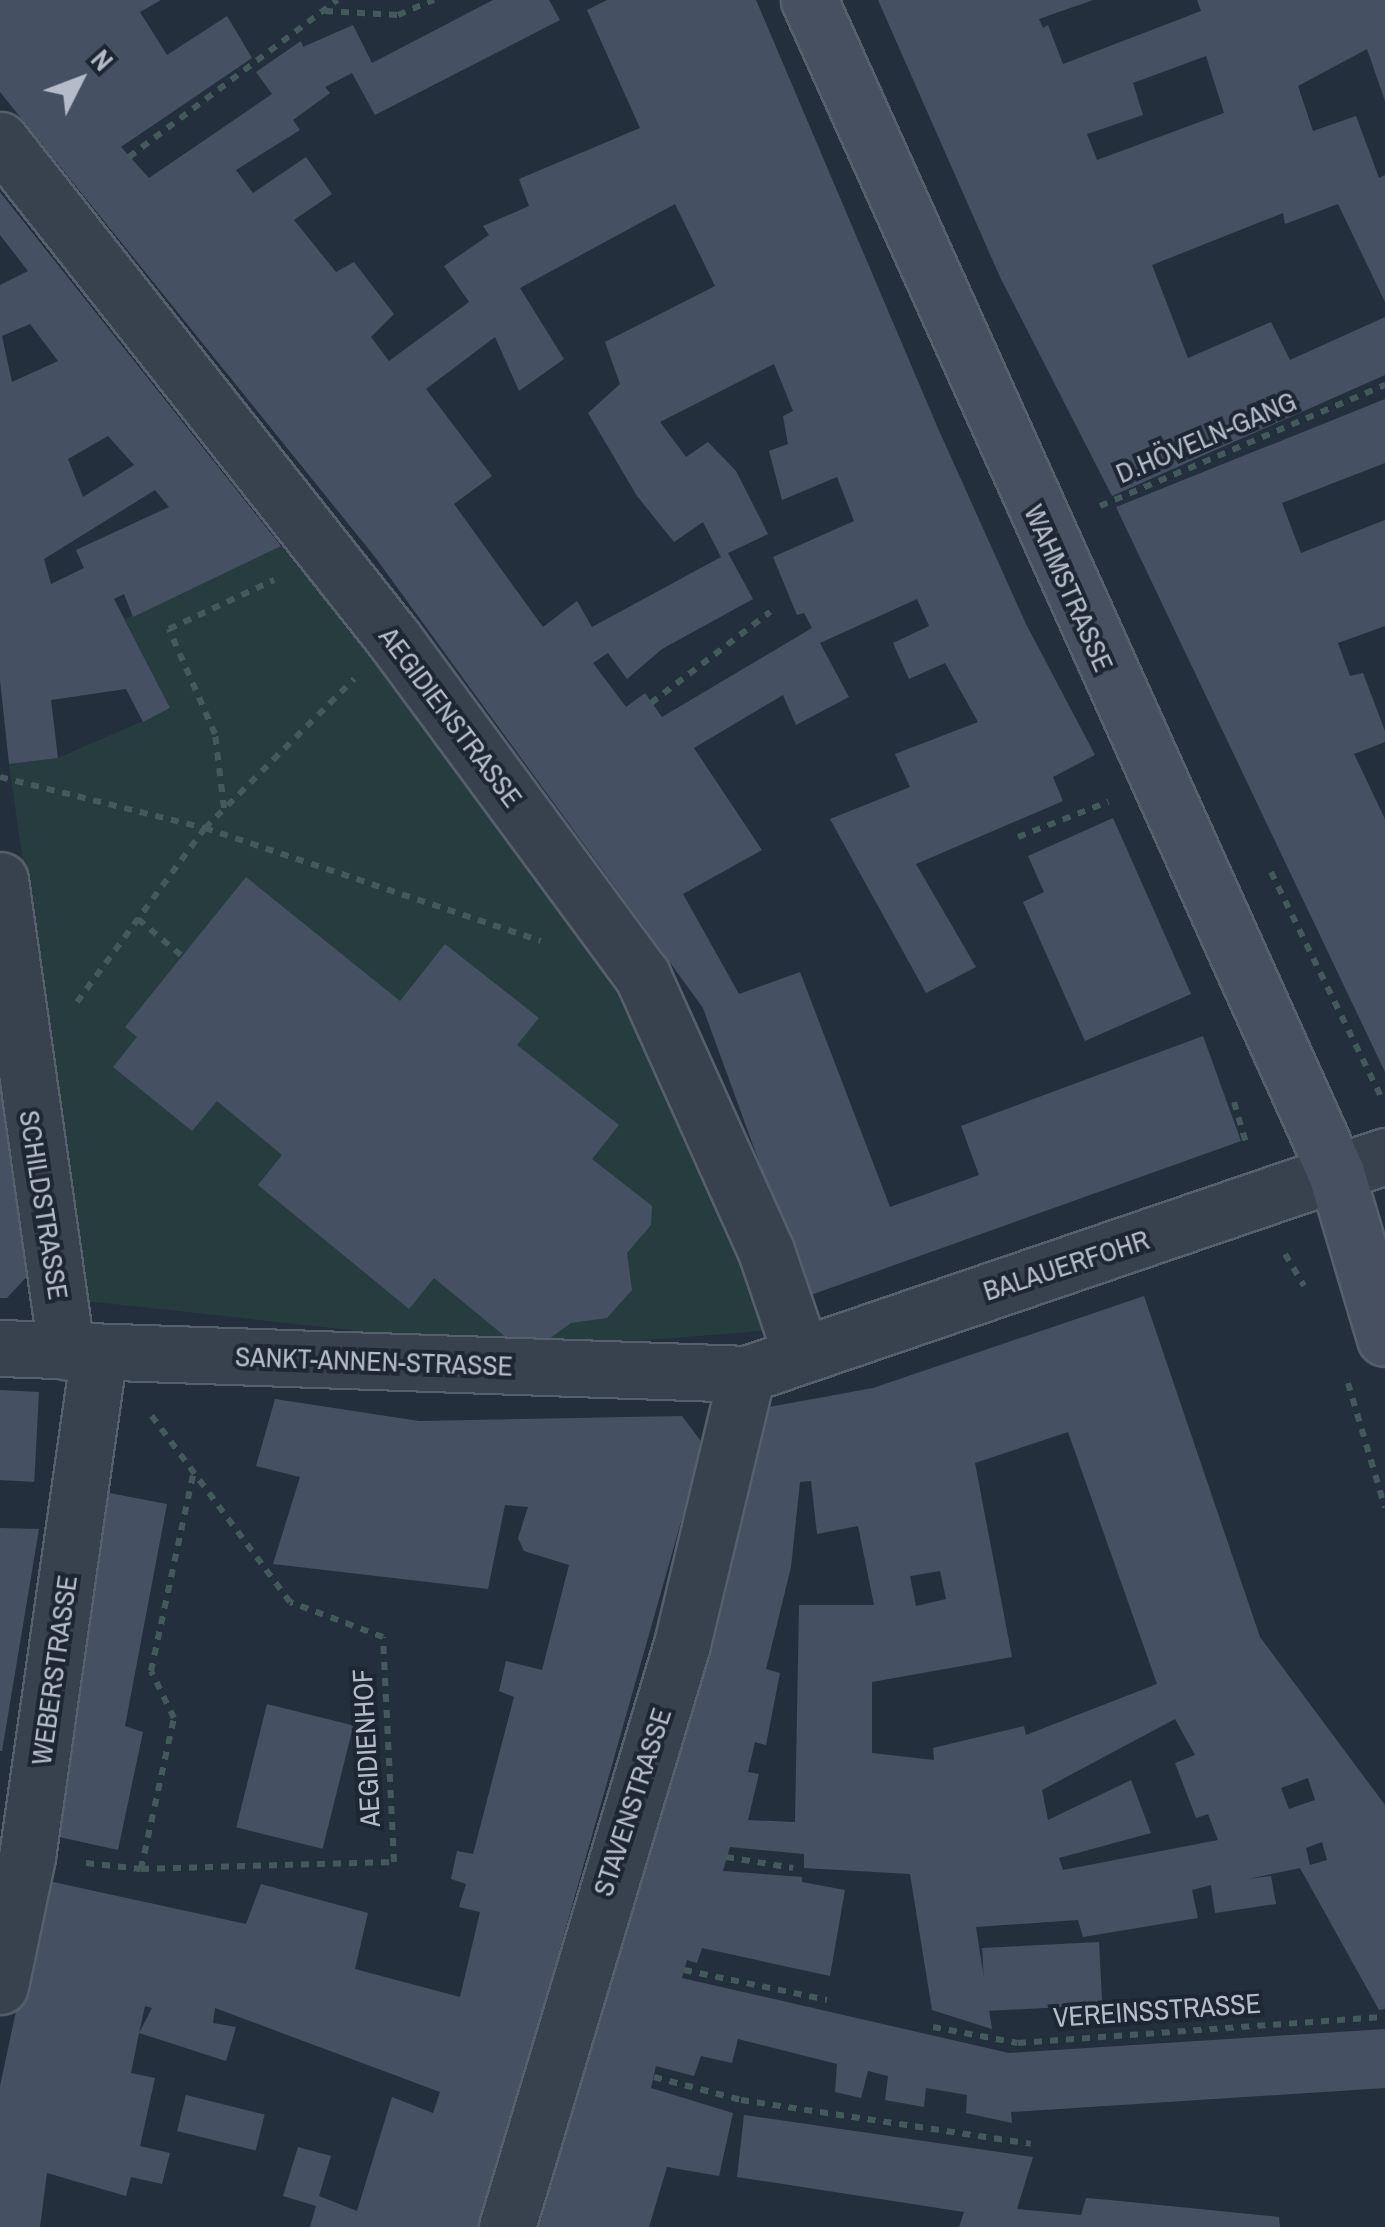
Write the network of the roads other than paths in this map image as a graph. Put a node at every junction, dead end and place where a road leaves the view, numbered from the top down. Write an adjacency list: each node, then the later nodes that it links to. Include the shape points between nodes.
1 (809, 0): 4 (street, WAHMSTRASSE, via 1044,530)
2 (0, 140): 8 (street, AEGIDIENSTRASSE, via 394,639 642,975 766,1251)
3 (0, 880): 7 (street, SCHILDSTRASSE, via 24,1074)
4 (1360, 1165): 5 (street, WAHMSTRASSE); 8 (street, BALAUERFOHR)
5 (1385, 1338)
6 (0, 1348): 7 (street, SANKT-ANNEN-STRASSE)
7 (82, 1352): 9 (street, SANKT-ANNEN-STRASSE); 10 (street, WEBERSTRASSE, via 27,1857)
8 (801, 1354): 9 (street, BALAUERFOHR)
9 (747, 1374): 11 (street, STAVENSTRASSE, via 682,1644)
10 (0, 1986)
11 (507, 2227)

